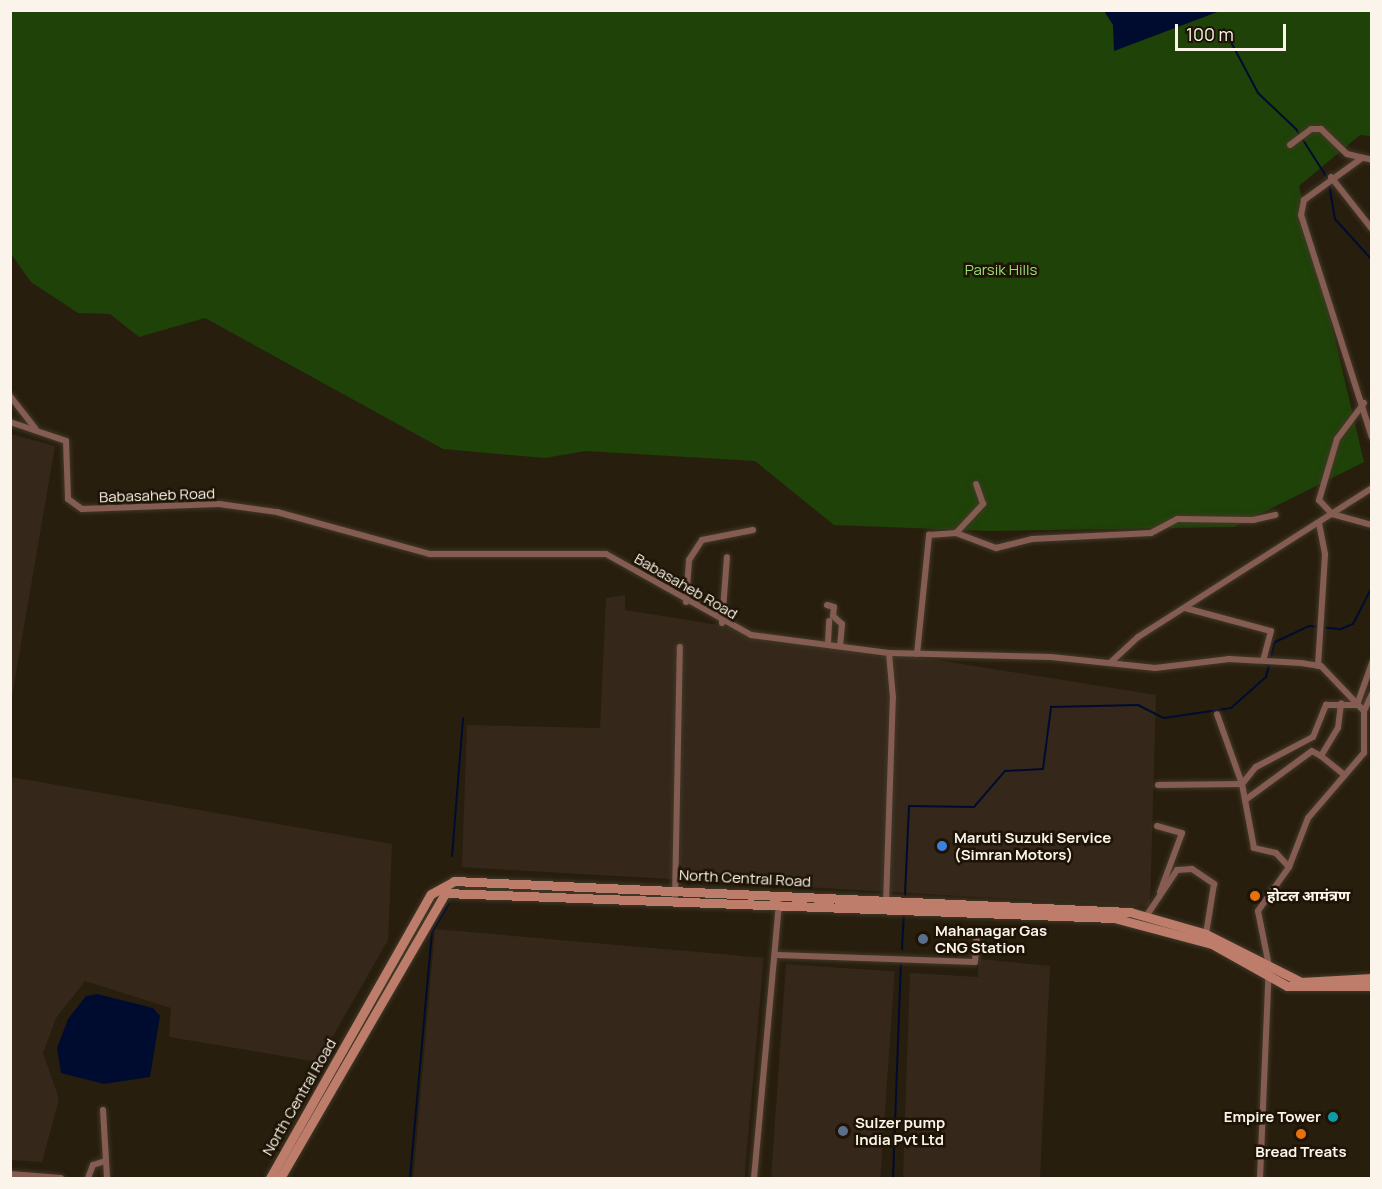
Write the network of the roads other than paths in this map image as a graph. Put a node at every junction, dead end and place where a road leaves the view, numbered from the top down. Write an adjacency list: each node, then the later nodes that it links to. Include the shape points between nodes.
1 (1290, 145): 2 (street, via 1311,129 1321,129 1347,154)
2 (1362, 158): 3 (street); 4 (street)
3 (1371, 160)
4 (1331, 177): 5 (street); 7 (street, via 1304,200 1301,215)
5 (1371, 229)
6 (10, 396): 9 (street)
7 (1364, 404): 10 (street); 13 (street, via 1337,438 1319,500)
8 (10, 422): 9 (street, Babasaheb Road)
9 (35, 428): 20 (street, Babasaheb Road, via 66,441 68,499 82,509 219,504 278,512 430,555 606,554 641,570)
10 (1371, 437)
11 (976, 484): 18 (street, via 983,504)
12 (1371, 488): 13 (street)
13 (1332, 514): 15 (street); 16 (street)
14 (1275, 515): 18 (street, via 1253,520 1177,519 1151,533 1032,539 996,548)
15 (1319, 523): 22 (street); 33 (street, via 1325,554)
16 (1371, 525)
17 (753, 530): 20 (street, via 702,540 689,560)
18 (956, 533): 29 (street, via 929,535)
19 (727, 556): 24 (street)
20 (686, 602): 24 (street, Babasaheb Road)
21 (827, 605): 26 (street, via 834,607 833,616 842,624)
22 (1185, 608): 30 (street, via 1271,631); 31 (street, via 1138,637)
23 (829, 621): 25 (street)
24 (722, 623): 25 (street, Babasaheb Road, via 751,635)
25 (828, 643): 26 (street, Babasaheb Road)
26 (840, 645): 28 (street, Babasaheb Road)
27 (680, 647): 50 (street)
28 (888, 653): 29 (street, Babasaheb Road); 52 (street, via 893,698)
29 (917, 654): 31 (street, Babasaheb Road)
30 (1263, 660): 31 (street, Babasaheb Road, via 1155,668); 33 (street, Babasaheb Road)
31 (1110, 663)
32 (1371, 663): 36 (street)
33 (1318, 666): 36 (street)
34 (1371, 694): 37 (street)
35 (1341, 703): 36 (street); 39 (street, via 1326,705); 41 (street, via 1338,728)
36 (1357, 705): 37 (street)
37 (1364, 711): 42 (street, via 1364,753)
38 (1217, 714): 43 (street)
39 (1305, 745): 40 (street); 43 (street, via 1283,749)
40 (1312, 751): 41 (street); 45 (street)
41 (1320, 756): 42 (street)
42 (1344, 774): 47 (street, via 1308,818)
43 (1242, 784): 44 (street); 45 (street)
44 (1158, 785)
45 (1248, 798): 47 (street, via 1254,848 1276,853)
46 (1157, 826): 49 (street, via 1182,833)
47 (1289, 867): 57 (street, via 1258,911)
48 (443, 889): 50 (main road, North Central Road, via 469,880); 67 (main road, North Central Road, via 431,894); 68 (main road, North Central Road)
49 (1160, 893): 53 (street); 55 (street, via 1177,870 1206,876 1215,892)
50 (676, 895): 51 (main road, North Central Road)
51 (780, 899): 52 (main road, North Central Road); 56 (street)
52 (886, 903): 53 (main road, North Central Road, via 921,901); 58 (main road, North Central Road, via 1114,918 1212,944)
53 (1147, 915): 55 (main road, North Central Road)
54 (977, 934): 56 (street, via 975,962)
55 (1206, 934): 57 (main road, North Central Road)
56 (777, 955): 69 (street)
57 (1269, 966): 58 (street); 59 (main road, North Central Road, via 1301,982)
58 (1268, 976): 60 (main road, North Central Road, via 1309,990); 70 (street)
59 (1371, 978)
60 (1371, 986)
61 (103, 1110): 62 (street)
62 (105, 1161): 65 (street, via 93,1165); 66 (street)
63 (10, 1174): 64 (street)
64 (61, 1179)
65 (88, 1179)
66 (107, 1179)
67 (270, 1179)
68 (280, 1179)
69 (754, 1179)
70 (1260, 1179)

